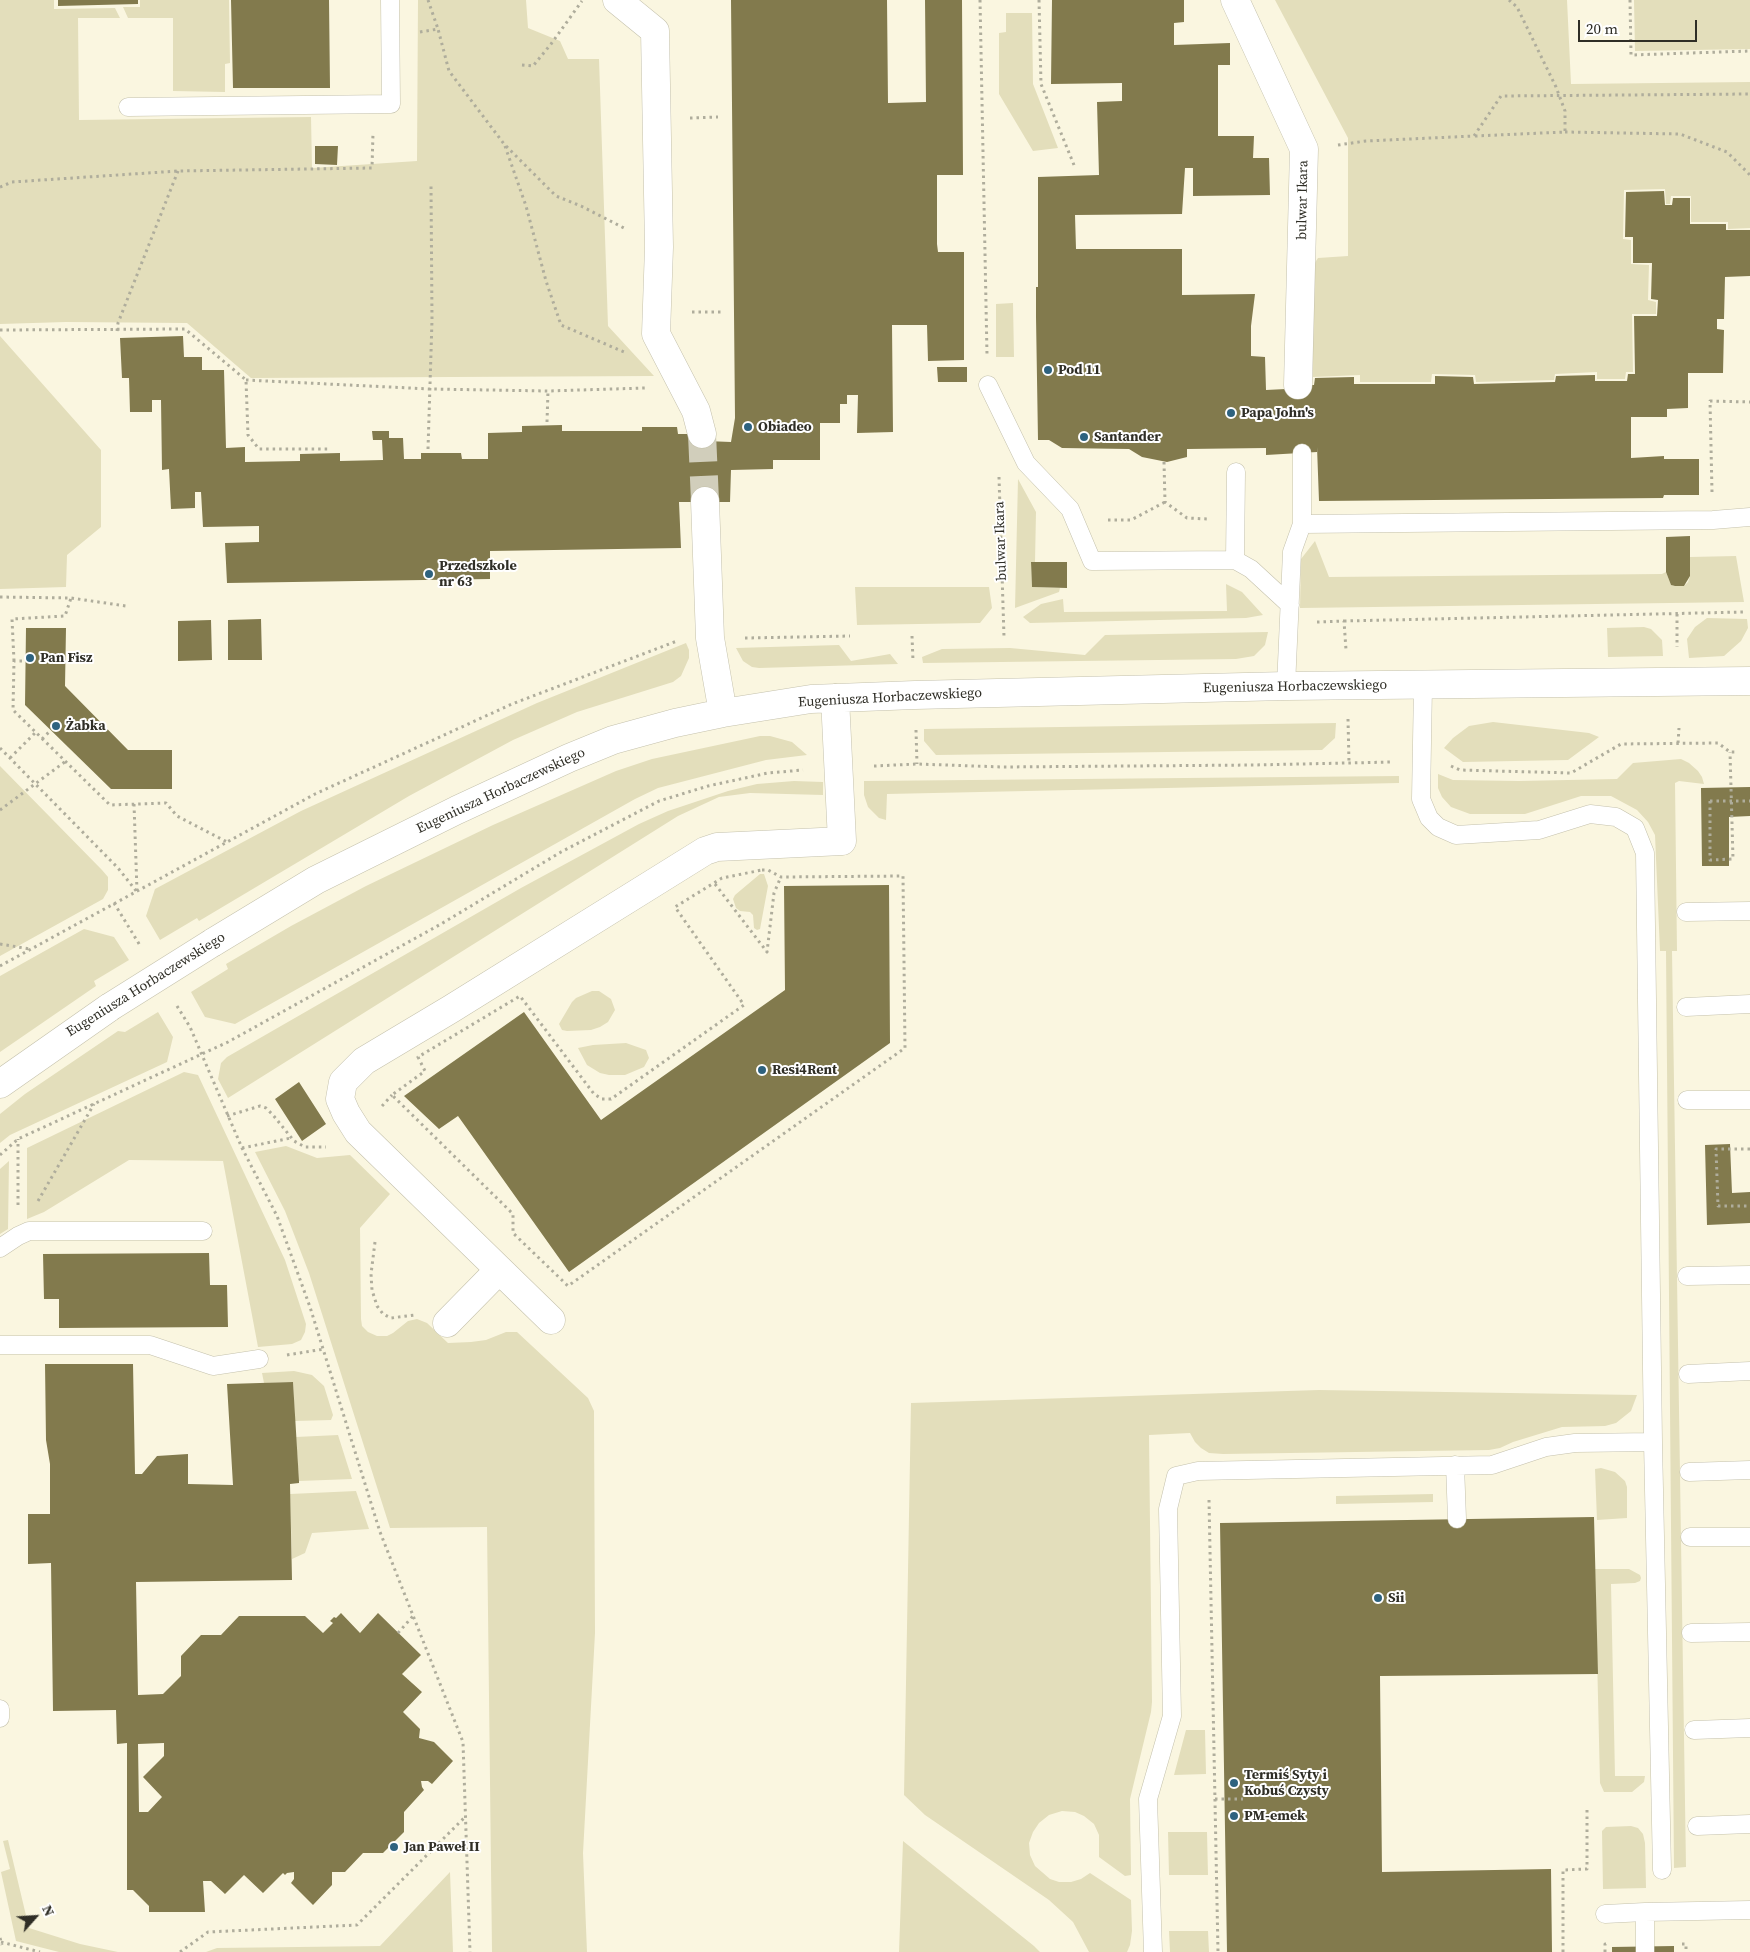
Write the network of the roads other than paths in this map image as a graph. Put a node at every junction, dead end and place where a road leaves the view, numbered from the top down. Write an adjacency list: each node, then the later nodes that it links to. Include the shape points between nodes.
1 (390, 0): 4 (lane, via 391,104)
2 (617, 0): 7 (street, via 656,31 659,247 656,334 696,411)
3 (1234, 0): 6 (street, bulwar Ikara, via 1304,149)
4 (128, 107)
5 (988, 385): 13 (lane, via 1026,463 1070,509 1092,561)
6 (1298, 385)
7 (702, 434)
8 (1302, 453): 12 (lane)
9 (1236, 472): 13 (lane)
10 (705, 501): 19 (street, via 710,638)
11 (1750, 517): 12 (lane)
12 (1302, 524): 14 (lane, via 1292,552)
13 (1235, 560): 14 (lane, via 1251,569)
14 (1290, 605): 16 (lane)
15 (1750, 681): 17 (street, Eugeniusza Horbaczewskiego)
16 (1286, 686): 17 (street, Eugeniusza Horbaczewskiego); 18 (street, Eugeniusza Horbaczewskiego)
17 (1422, 686): 38 (lane, via 1421,799 1430,818 1447,832 1456,835 1539,830 1590,814 1616,818 1635,828 1645,853)
18 (835, 698): 19 (street, Eugeniusza Horbaczewskiego); 29 (street, via 842,841 717,847 690,858 364,1061 343,1082 340,1099 358,1132)
19 (723, 713): 24 (street, Eugeniusza Horbaczewskiego, bridge, via 613,740 569,758 316,880 110,1007)
20 (1750, 911): 21 (lane)
21 (1686, 912)
22 (1750, 1004): 23 (lane)
23 (1686, 1006)
24 (2, 1081)
25 (1688, 1100): 26 (lane)
26 (1750, 1100)
27 (203, 1232): 28 (lane, via 29,1231)
28 (0, 1248)
29 (499, 1270): 32 (street); 33 (street)
30 (1750, 1275): 31 (lane)
31 (1687, 1276)
32 (551, 1320)
33 (447, 1323)
34 (0, 1345): 35 (lane, via 150,1345 213,1366)
35 (259, 1359)
36 (1750, 1371): 37 (lane)
37 (1688, 1374)
38 (1653, 1442): 39 (lane, via 1575,1443 1546,1447 1492,1465); 53 (lane)
39 (1455, 1465): 42 (lane); 57 (lane, via 1198,1471 1176,1476 1168,1509 1172,1716 1148,1799)
40 (1750, 1470): 41 (lane)
41 (1689, 1472)
42 (1457, 1519)
43 (1750, 1536): 44 (lane)
44 (1690, 1537)
45 (1750, 1632): 46 (lane)
46 (1691, 1633)
47 (0, 1709): 48 (lane)
48 (0, 1718)
49 (1750, 1728): 50 (lane)
50 (1694, 1730)
51 (1750, 1824): 52 (lane)
52 (1697, 1826)
53 (1662, 1870)
54 (1750, 1910): 55 (lane)
55 (1645, 1912): 56 (lane); 58 (lane)
56 (1606, 1914)
57 (1153, 1952)
58 (1645, 1952)

